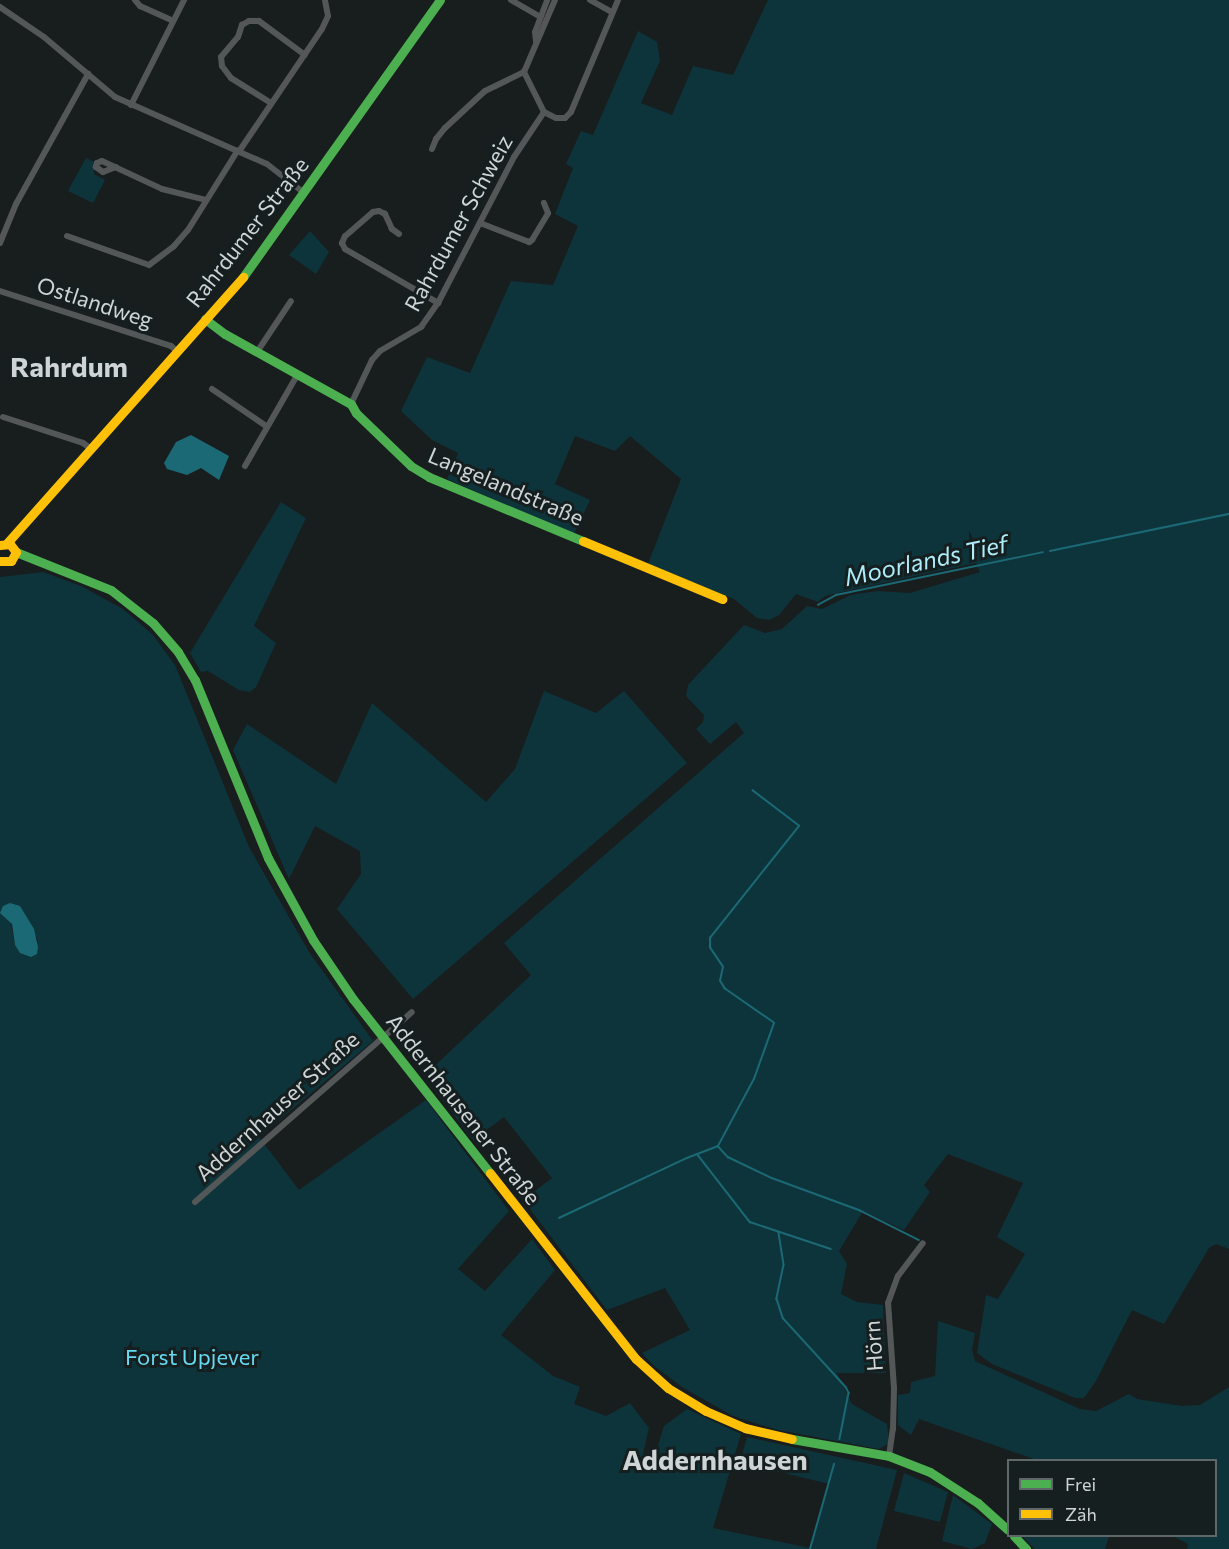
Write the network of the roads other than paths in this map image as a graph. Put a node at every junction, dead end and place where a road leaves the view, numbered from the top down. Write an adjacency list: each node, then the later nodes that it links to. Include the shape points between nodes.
1 (135, 0): 13 (street)
2 (184, 0): 13 (street)
3 (325, 0): 15 (street, via 328,16)
4 (440, 0): 24 (street, Rahrdumer Straße)
5 (511, 0): 12 (street)
6 (547, 0): 12 (street)
7 (555, 0): 14 (street)
8 (590, 0): 11 (street)
9 (618, 0): 11 (street)
10 (1, 12): 17 (street, via 44,36)
11 (612, 12): 20 (street, via 571,112 565,118 556,118)
12 (540, 16): 14 (street)
13 (173, 21): 19 (street)
14 (536, 41): 16 (street)
15 (305, 55): 18 (street); 18 (street, via 259,21 242,25 238,38 221,57 222,66 231,78)
16 (524, 72): 20 (street); 21 (street, via 485,91 445,128)
17 (88, 74): 19 (street); 30 (street, via 16,204)
18 (271, 103): 22 (street)
19 (131, 105): 22 (street)
20 (544, 112): 27 (street, Rahrdumer Schweiz, via 514,157)
21 (432, 149)
22 (239, 150): 24 (street, via 267,164); 25 (street)
23 (116, 168): 25 (street, via 162,189)
24 (303, 192): 34 (street, Rahrdumer Straße, via 238,284)
25 (206, 200): 29 (street, via 174,246 149,265)
26 (544, 203): 27 (street, via 548,213 529,242)
27 (480, 223): 33 (street, Rahrdumer Schweiz)
28 (399, 234): 33 (street, via 379,211 345,236 342,243 345,249)
29 (67, 236)
30 (0, 243)
31 (0, 291): 35 (street, Ostlandweg)
32 (291, 301): 36 (street)
33 (438, 303): 39 (street, Rahrdumer Schweiz, via 421,327 372,360)
34 (205, 319): 35 (street, Rahrdumer Straße); 36 (street, Langelandstraße)
35 (177, 351): 42 (street, Rahrdumer Straße)
36 (257, 352): 37 (street, Langelandstraße)
37 (298, 374): 39 (street, Langelandstraße); 41 (street)
38 (212, 389): 41 (street)
39 (351, 404): 46 (street, Langelandstraße, via 411,466 429,477)
40 (3, 417): 42 (street)
41 (266, 426): 43 (street)
42 (90, 448): 44 (street, Rahrdumer Straße, via 20,528)
43 (245, 466)
44 (10, 549): 45 (street, via 9,562); 48 (street, Addernhausener Straße, via 111,590 153,622 177,652 195,680 254,828 285,891 333,971)
45 (0, 562)
46 (722, 599)
47 (412, 1012): 48 (street, Addernhauser Straße)
48 (382, 1036): 49 (street, Addernhauser Straße); 51 (street, Addernhausener Straße, via 610,1329 668,1388 706,1411 746,1428)
49 (195, 1202)
50 (924, 1243): 51 (street, Hörn, via 898,1276 888,1303 894,1388)
51 (889, 1456): 52 (street, Addernhausener Straße, via 954,1486)
52 (1007, 1529)
53 (1015, 1537): 54 (street)
54 (1026, 1549)

